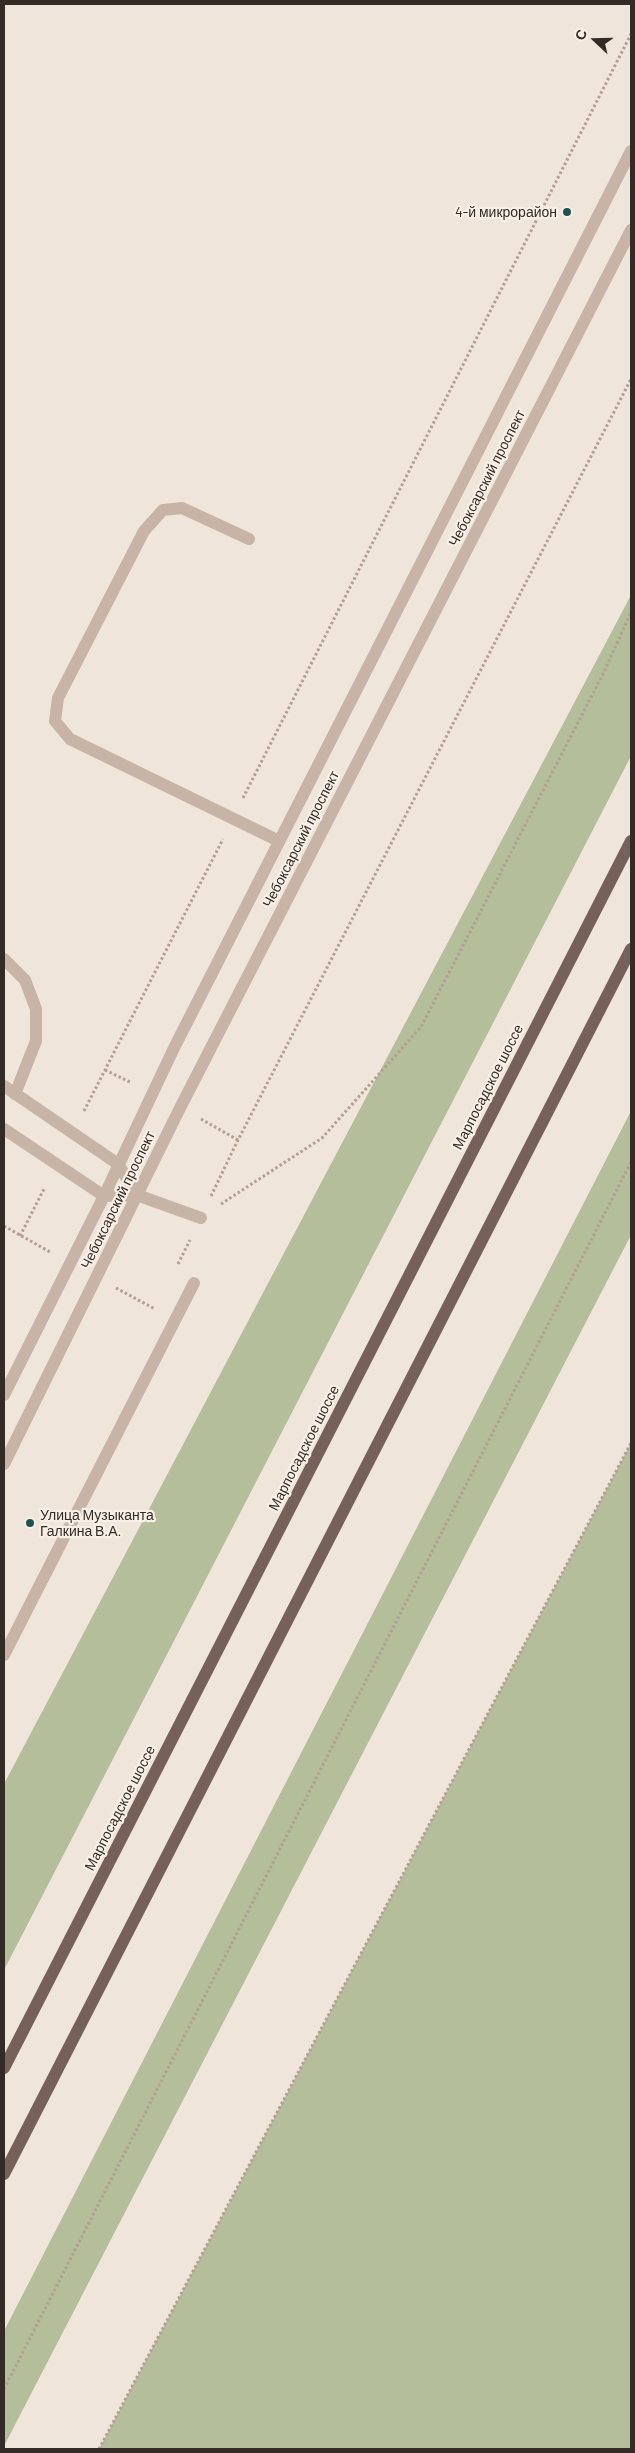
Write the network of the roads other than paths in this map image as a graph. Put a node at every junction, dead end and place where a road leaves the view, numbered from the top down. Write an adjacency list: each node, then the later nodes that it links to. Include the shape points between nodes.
1 (631, 151): 4 (street, Чебоксарский проспект)
2 (631, 230): 12 (street, Чебоксарский проспект)
3 (249, 540): 4 (street, via 182,508 163,510 144,531 58,698 55,721 70,739)
4 (279, 841): 11 (street, Чебоксарский проспект)
5 (631, 841): 19 (main road, Марпосадское шоссе)
6 (631, 949): 20 (main road)
7 (4, 959): 9 (street, via 25,980 36,1009 36,1041)
8 (4, 1086): 9 (street)
9 (15, 1094): 11 (street)
10 (4, 1129): 13 (street)
11 (118, 1164): 12 (street); 13 (street, Чебоксарский проспект)
12 (138, 1195): 13 (street); 14 (street); 17 (street, Чебоксарский проспект)
13 (104, 1196): 16 (street, Чебоксарский проспект)
14 (201, 1218)
15 (194, 1283): 18 (street)
16 (4, 1395)
17 (4, 1464)
18 (4, 1655)
19 (4, 2068)
20 (4, 2174)

